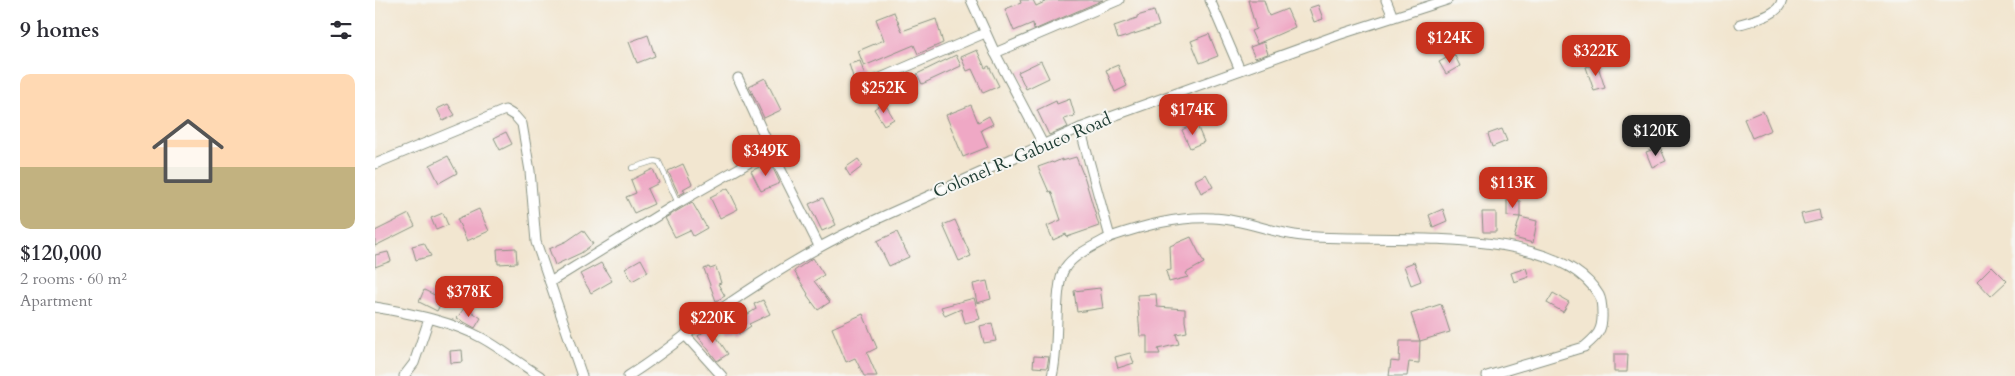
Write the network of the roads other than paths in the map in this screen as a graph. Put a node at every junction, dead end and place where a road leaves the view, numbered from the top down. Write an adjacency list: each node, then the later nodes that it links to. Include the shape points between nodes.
1 (971, 0): 9 (street)
2 (1119, 0): 10 (street)
3 (1210, 0): 11 (street)
4 (1386, 0): 7 (street)
5 (1447, 0): 7 (street, Colonel R. Gabuco Road)
6 (1782, 0): 8 (street, via 1773,12)
7 (1393, 17): 11 (street, Colonel R. Gabuco Road)
8 (1740, 24)
9 (985, 33): 10 (street); 13 (street)
10 (995, 54): 15 (street)
11 (1240, 70): 14 (street, Colonel R. Gabuco Road)
12 (739, 78): 16 (street)
13 (855, 89)
14 (1080, 128): 15 (street, Colonel R. Gabuco Road); 20 (street)
15 (1043, 144): 21 (street, Colonel R. Gabuco Road)
16 (771, 150): 19 (street); 21 (street)
17 (375, 164): 22 (street, via 505,110 515,116 522,124 530,171 536,242)
18 (632, 168): 19 (lane, via 659,162)
19 (678, 203): 22 (street)
20 (1110, 237): 31 (street, via 1064,268 1060,280); 32 (street, via 1169,221 1214,218 1302,236 1469,241 1506,246 1538,254 1577,270 1602,301 1603,325 1595,338 1584,348)
21 (819, 246): 25 (street, Colonel R. Gabuco Road)
22 (550, 282): 28 (street)
23 (375, 307): 24 (street)
24 (429, 319): 26 (street, via 414,363); 27 (street, via 447,323 483,339)
25 (685, 336): 29 (street, Colonel R. Gabuco Road); 30 (street)
26 (405, 376)
27 (540, 376)
28 (582, 376)
29 (628, 376)
30 (722, 376)
31 (1053, 376)
32 (1487, 376)

